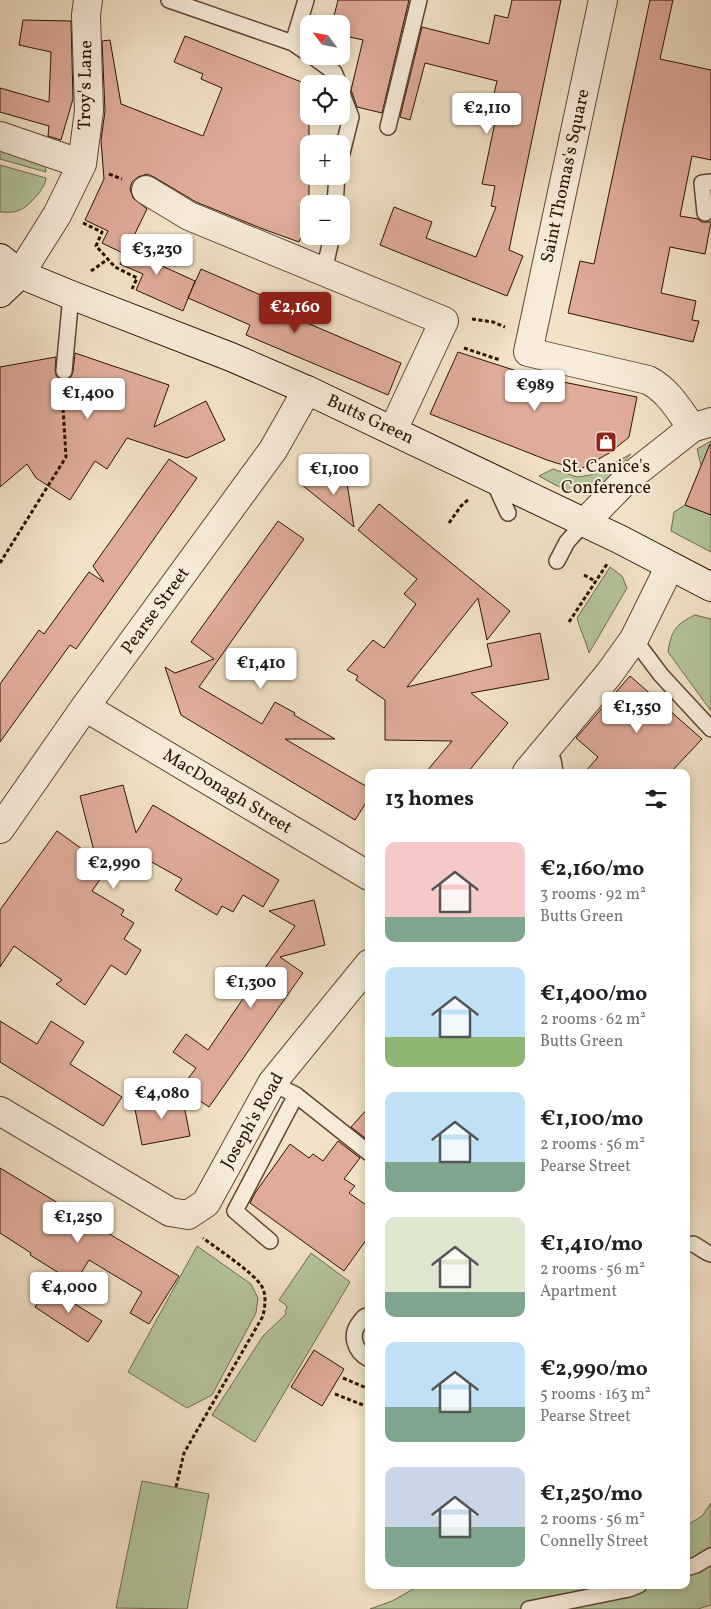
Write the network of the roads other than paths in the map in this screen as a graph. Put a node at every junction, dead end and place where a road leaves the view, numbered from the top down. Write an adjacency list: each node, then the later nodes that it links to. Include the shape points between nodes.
1 (88, 0): 12 (street, Troy's Lane, via 89,111)
2 (169, 0): 6 (lane)
3 (306, 0): 6 (lane)
4 (420, 0): 10 (lane)
5 (604, 0): 23 (street, Saint Thomas's Square, via 528,352 648,380 659,385)
6 (293, 43): 7 (lane)
7 (300, 48)
8 (324, 65): 9 (lane)
9 (335, 75)
10 (388, 127)
11 (0, 136): 12 (street)
12 (82, 164): 17 (street, Troy's Lane, via 57,215)
13 (711, 182): 15 (lane, via 702,183)
14 (146, 190): 18 (street, via 189,216)
15 (705, 213)
16 (330, 245): 18 (lane)
17 (10, 266): 19 (street, Troy's Lane); 20 (street, Butts Green)
18 (324, 271): 24 (street, via 444,321)
19 (0, 293)
20 (71, 295): 21 (lane); 22 (street, Butts Green, via 231,356)
21 (64, 371)
22 (307, 390): 24 (street, Butts Green); 32 (street, Pearse Street, via 273,450)
23 (702, 425): 27 (street, via 626,480)
24 (393, 430): 25 (street, Butts Green)
25 (492, 478): 26 (lane); 27 (street, Butts Green)
26 (508, 513)
27 (584, 523): 28 (lane, via 566,542); 29 (street, Butts Green)
28 (557, 561)
29 (670, 566): 30 (street, Butts Green); 31 (street)
30 (711, 587)
31 (634, 639): 33 (lane, via 661,675); 34 (street)
32 (85, 707): 36 (street, Pearse Street); 37 (street, MacDonagh Street)
33 (711, 729)
34 (549, 762): 35 (street)
35 (534, 769)
36 (0, 829)
37 (365, 874)
38 (365, 969): 39 (street, Joseph's Road)
39 (272, 1083): 40 (lane); 41 (street, Joseph's Road, via 206,1203 179,1214)
40 (296, 1095): 42 (lane); 43 (lane, via 235,1211)
41 (0, 1111)
42 (365, 1150)
43 (270, 1241)
44 (693, 1244): 45 (lane)
45 (711, 1254)
46 (365, 1316): 47 (lane, via 356,1327 354,1342)
47 (365, 1357)
48 (711, 1556): 49 (lane)
49 (690, 1567)
50 (628, 1589): 51 (lane)
51 (529, 1609)

